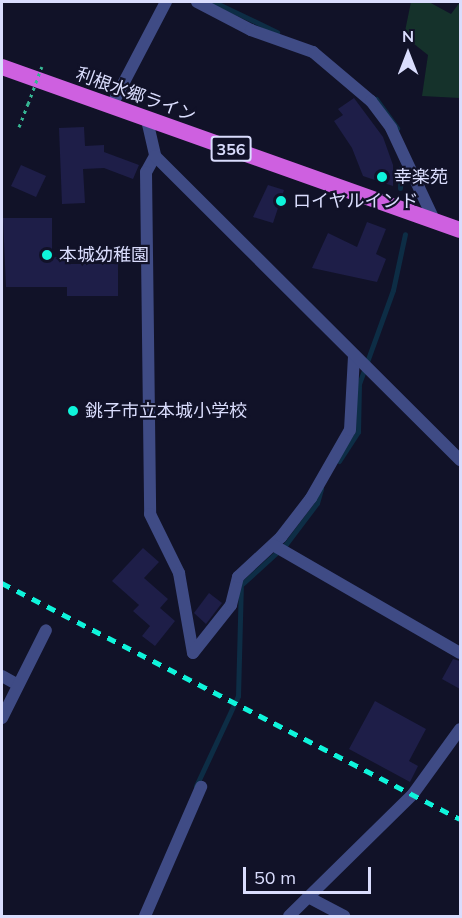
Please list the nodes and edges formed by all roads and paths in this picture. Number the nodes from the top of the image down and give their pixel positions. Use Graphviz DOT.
graph roads {
  1 [pos="166,2"];
  2 [pos="197,2"];
  3 [pos="42,66"];
  4 [pos="2,67"];
  5 [pos="111,107"];
  6 [pos="147,120"];
  7 [pos="19,127"];
  8 [pos="155,156"];
  9 [pos="434,220"];
  10 [pos="460,230"];
  11 [pos="357,359"];
  12 [pos="460,460"];
  13 [pos="273,545"];
  14 [pos="46,630"];
  15 [pos="460,653"];
  16 [pos="2,676"];
  17 [pos="18,685"];
  18 [pos="2,718"];
  19 [pos="460,729"];
  20 [pos="201,787"];
  21 [pos="308,897"];
  22 [pos="145,916"];
  23 [pos="288,916"];
  24 [pos="344,916"];
  1 -- 5 [label="street"];
  2 -- 9 [label="street"];
  3 -- 7 [label="path, bridge"];
  4 -- 5 [label="highway, 利根水郷ライン / 356"];
  5 -- 6 [label="highway, 利根水郷ライン / 356"];
  6 -- 8 [label="street"];
  6 -- 9 [label="highway, 利根水郷ライン / 356"];
  8 -- 11 [label="street"];
  8 -- 13 [label="street"];
  9 -- 10 [label="highway, 利根水郷ライン / 356"];
  11 -- 12 [label="street"];
  11 -- 13 [label="street"];
  13 -- 15 [label="street"];
  14 -- 17 [label="street"];
  16 -- 17 [label="street"];
  17 -- 18 [label="street"];
  19 -- 21 [label="street"];
  20 -- 22 [label="street"];
  21 -- 23 [label="street"];
  21 -- 24 [label="street"];
}
